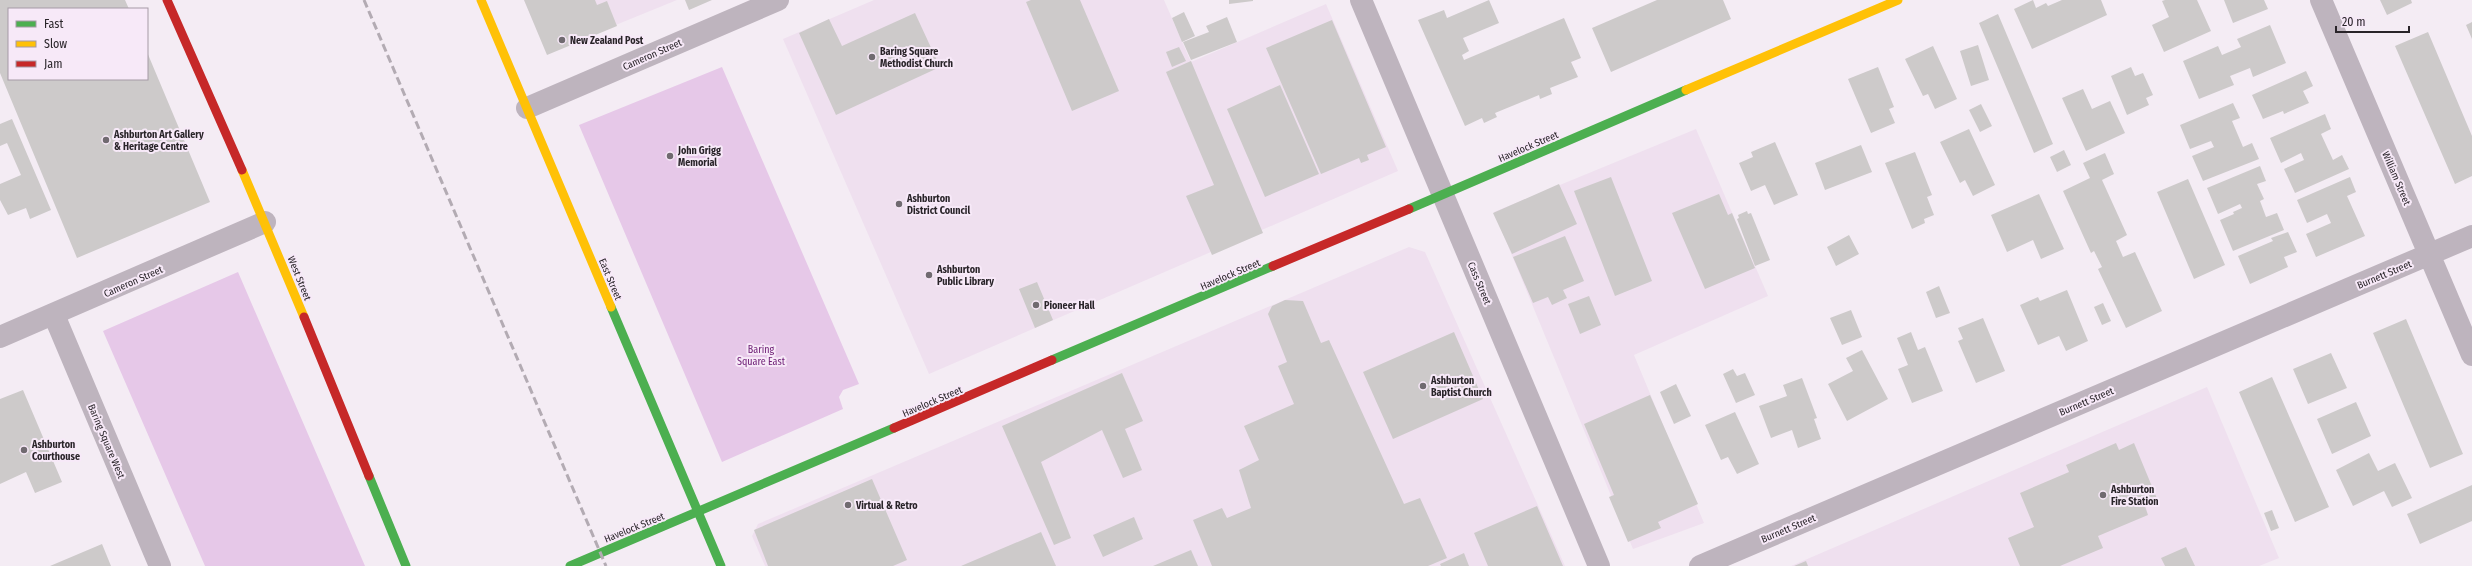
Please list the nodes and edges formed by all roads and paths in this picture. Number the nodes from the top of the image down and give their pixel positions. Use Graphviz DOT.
graph roads {
  1 [pos="167,0"];
  2 [pos="480,0"];
  3 [pos="778,0"];
  4 [pos="1361,0"];
  5 [pos="1898,0"];
  6 [pos="2321,0"];
  7 [pos="747,8"];
  8 [pos="527,108"];
  9 [pos="1442,195"];
  10 [pos="265,222"];
  11 [pos="2472,236"];
  12 [pos="2429,254"];
  13 [pos="54,315"];
  14 [pos="0,337"];
  15 [pos="2472,356"];
  16 [pos="699,513"];
  17 [pos="160,566"];
  18 [pos="406,566"];
  19 [pos="570,566"];
  20 [pos="721,566"];
  21 [pos="1599,566"];
  22 [pos="1700,566"];
  1 -- 10 [label="main road, West Street"];
  2 -- 8 [label="main road, East Street"];
  3 -- 7 [label="street, Cameron Street"];
  4 -- 9 [label="street, Cass Street"];
  5 -- 9 [label="main road, Havelock Street"];
  6 -- 12 [label="street, William Street"];
  7 -- 8 [label="street, Cameron Street"];
  8 -- 16 [label="main road, East Street"];
  9 -- 16 [label="main road, Havelock Street"];
  9 -- 21 [label="street, Cass Street"];
  10 -- 13 [label="street, Cameron Street"];
  10 -- 18 [label="main road, West Street"];
  11 -- 12 [label="street, Burnett Street"];
  12 -- 15 [label="street, William Street"];
  12 -- 22 [label="street, Burnett Street"];
  13 -- 14 [label="street, Cameron Street"];
  13 -- 17 [label="street, Baring Square West"];
  16 -- 19 [label="main road, Havelock Street"];
  16 -- 20 [label="main road, East Street"];
}
